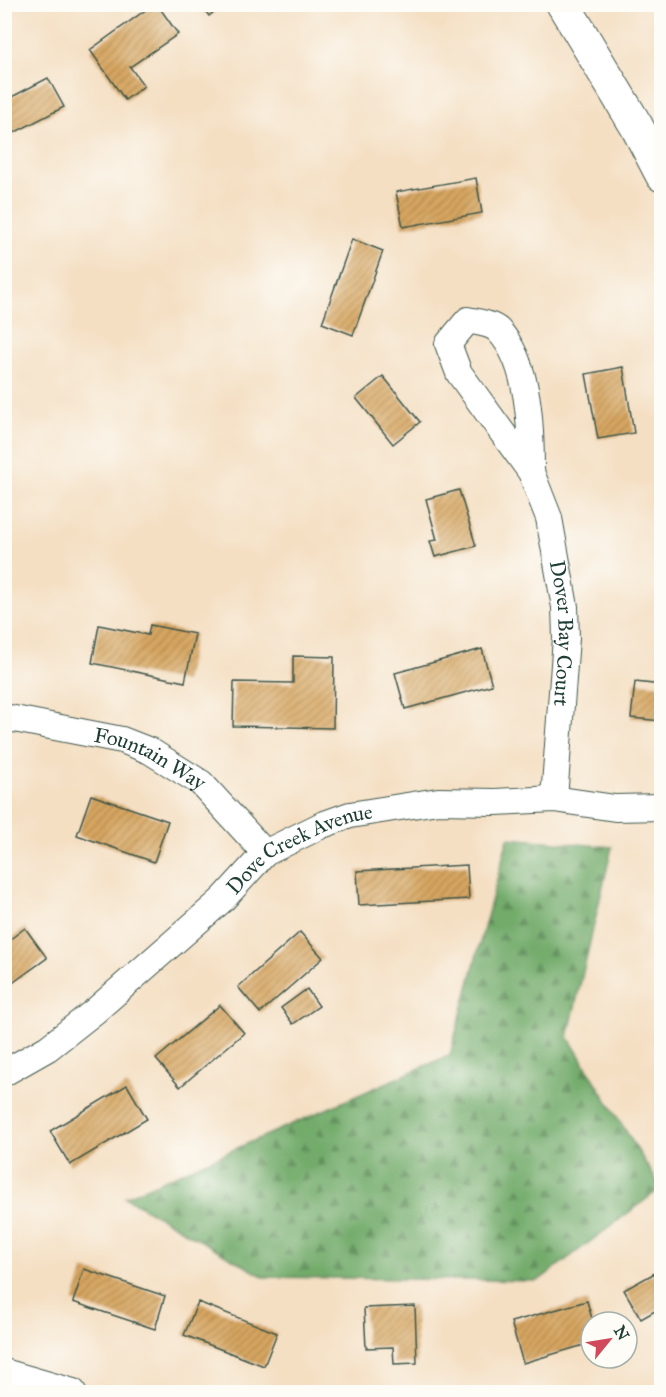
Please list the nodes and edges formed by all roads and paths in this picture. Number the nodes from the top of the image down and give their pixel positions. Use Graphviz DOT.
graph roads {
  1 [pos="563,4"];
  2 [pos="662,175"];
  3 [pos="531,472"];
  4 [pos="4,717"];
  5 [pos="554,799"];
  6 [pos="662,807"];
  7 [pos="265,853"];
  8 [pos="4,1073"];
  9 [pos="4,1372"];
  10 [pos="73,1392"];
  1 -- 2 [label="street"];
  3 -- 3 [label="street, Dover Bay Court"];
  3 -- 5 [label="street, Dover Bay Court"];
  4 -- 7 [label="street, Fountain Way"];
  5 -- 6 [label="street, Dove Creek Avenue"];
  5 -- 7 [label="street, Dove Creek Avenue"];
  7 -- 8 [label="street, Dove Creek Avenue"];
  9 -- 10 [label="street"];
}
